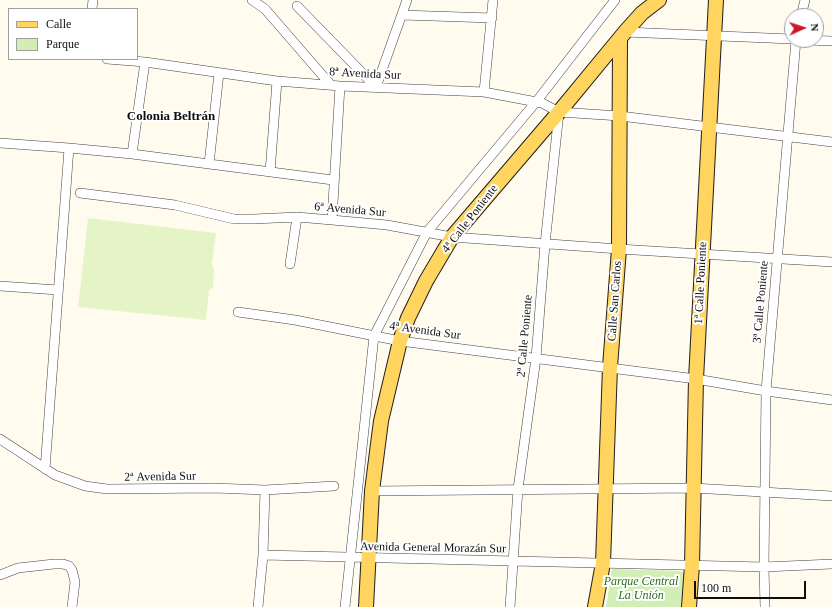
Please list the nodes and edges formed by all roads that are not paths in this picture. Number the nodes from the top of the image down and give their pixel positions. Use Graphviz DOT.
graph roads {
  1 [pos="252,0"];
  2 [pos="407,0"];
  3 [pos="494,0"];
  4 [pos="615,0"];
  5 [pos="659,0"];
  6 [pos="716,0"];
  7 [pos="297,6"];
  8 [pos="402,15"];
  9 [pos="492,18"];
  10 [pos="623,35"];
  11 [pos="715,36"];
  12 [pos="784,39"];
  13 [pos="795,48"];
  14 [pos="120,60"];
  15 [pos="145,62"];
  16 [pos="219,73"];
  17 [pos="277,81"];
  18 [pos="330,84"];
  19 [pos="340,86"];
  20 [pos="376,87"];
  21 [pos="484,92"];
  22 [pos="536,102"];
  23 [pos="559,112"];
  24 [pos="620,116"];
  25 [pos="710,127"];
  26 [pos="787,136"];
  27 [pos="832,142"];
  28 [pos="0,143"];
  29 [pos="69,148"];
  30 [pos="132,154"];
  31 [pos="209,164"];
  32 [pos="270,172"];
  33 [pos="333,180"];
  34 [pos="80,193"];
  35 [pos="297,217"];
  36 [pos="332,220"];
  37 [pos="427,232"];
  38 [pos="452,237"];
  39 [pos="545,244"];
  40 [pos="619,249"];
  41 [pos="703,254"];
  42 [pos="777,259"];
  43 [pos="832,262"];
  44 [pos="290,264"];
  45 [pos="0,286"];
  46 [pos="58,290"];
  47 [pos="238,312"];
  48 [pos="374,336"];
  49 [pos="400,341"];
  50 [pos="536,358"];
  51 [pos="610,367"];
  52 [pos="696,379"];
  53 [pos="766,391"];
  54 [pos="832,400"];
  55 [pos="0,439"];
  56 [pos="45,469"];
  57 [pos="334,486"];
  58 [pos="694,488"];
  59 [pos="518,489"];
  60 [pos="605,489"];
  61 [pos="265,490"];
  62 [pos="372,491"];
  63 [pos="765,493"];
  64 [pos="832,496"];
  65 [pos="263,555"];
  66 [pos="350,558"];
  67 [pos="369,559"];
  68 [pos="514,562"];
  69 [pos="603,563"];
  70 [pos="832,564"];
  71 [pos="692,565"];
  72 [pos="764,567"];
  73 [pos="0,575"];
  74 [pos="72,607"];
  75 [pos="258,607"];
  76 [pos="345,607"];
  77 [pos="366,607"];
  78 [pos="510,607"];
  79 [pos="595,607"];
  80 [pos="689,607"];
  81 [pos="765,607"];
  1 -- 18 [label="street"];
  2 -- 8 [label="street"];
  3 -- 9 [label="street"];
  4 -- 22 [label="street"];
  5 -- 10 [label="main road, 4ª Calle Poniente"];
  6 -- 11 [label="main road, 1ª Calle Poniente"];
  7 -- 20 [label="street"];
  8 -- 9 [label="street"];
  8 -- 20 [label="street"];
  9 -- 21 [label="street"];
  10 -- 11 [label="street"];
  10 -- 23 [label="main road, 4ª Calle Poniente"];
  10 -- 24 [label="main road, Calle San Carlos"];
  11 -- 12 [label="street"];
  11 -- 25 [label="main road, 1ª Calle Poniente"];
  13 -- 26 [label="street, 3ª Calle Poniente"];
  14 -- 15 [label="street, 8ª Avenida Sur"];
  15 -- 16 [label="street, 8ª Avenida Sur"];
  15 -- 30 [label="street"];
  16 -- 17 [label="street, 8ª Avenida Sur"];
  16 -- 31 [label="street"];
  17 -- 18 [label="street, 8ª Avenida Sur"];
  17 -- 32 [label="street"];
  18 -- 19 [label="street, 8ª Avenida Sur"];
  19 -- 20 [label="street, 8ª Avenida Sur"];
  19 -- 33 [label="street"];
  20 -- 21 [label="street, 8ª Avenida Sur"];
  21 -- 22 [label="street, 8ª Avenida Sur"];
  22 -- 23 [label="street, 8ª Avenida Sur"];
  22 -- 37 [label="street"];
  23 -- 24 [label="street, 8ª Avenida Sur"];
  23 -- 38 [label="main road, 4ª Calle Poniente"];
  23 -- 39 [label="street, 2ª Calle Poniente"];
  24 -- 25 [label="street, 8ª Avenida Sur"];
  24 -- 40 [label="main road, Calle San Carlos"];
  25 -- 26 [label="street, 8ª Avenida Sur"];
  25 -- 41 [label="main road, 1ª Calle Poniente"];
  26 -- 27 [label="street, 8ª Avenida Sur"];
  26 -- 42 [label="street, 3ª Calle Poniente"];
  28 -- 29 [label="street"];
  29 -- 30 [label="street"];
  29 -- 46 [label="street"];
  30 -- 31 [label="street"];
  31 -- 32 [label="street"];
  32 -- 33 [label="street"];
  33 -- 36 [label="street"];
  34 -- 35 [label="street, 6ª Avenida Sur"];
  35 -- 36 [label="street, 6ª Avenida Sur"];
  35 -- 44 [label="street"];
  36 -- 37 [label="street, 6ª Avenida Sur"];
  37 -- 38 [label="street, 6ª Avenida Sur"];
  37 -- 48 [label="street"];
  38 -- 39 [label="street, 6ª Avenida Sur"];
  38 -- 49 [label="main road, 4ª Calle Poniente"];
  39 -- 40 [label="street, 6ª Avenida Sur"];
  39 -- 50 [label="street, 2ª Calle Poniente"];
  40 -- 41 [label="street, 6ª Avenida Sur"];
  40 -- 51 [label="main road, Calle San Carlos"];
  41 -- 42 [label="street, 6ª Avenida Sur"];
  41 -- 52 [label="main road, 1ª Calle Poniente"];
  42 -- 43 [label="street, 6ª Avenida Sur"];
  42 -- 53 [label="street, 3ª Calle Poniente"];
  45 -- 46 [label="street"];
  46 -- 56 [label="street"];
  47 -- 48 [label="street, 4ª Avenida Sur"];
  48 -- 49 [label="street, 4ª Avenida Sur"];
  48 -- 66 [label="street"];
  49 -- 50 [label="street, 4ª Avenida Sur"];
  49 -- 62 [label="main road, 4ª Calle Poniente"];
  50 -- 51 [label="street, 4ª Avenida Sur"];
  50 -- 59 [label="street, 2ª Calle Poniente"];
  51 -- 52 [label="street, 4ª Avenida Sur"];
  51 -- 60 [label="main road, Calle San Carlos"];
  52 -- 53 [label="street, 4ª Avenida Sur"];
  52 -- 58 [label="main road, 1ª Calle Poniente"];
  53 -- 54 [label="street, 4ª Avenida Sur"];
  53 -- 63 [label="street, 3ª Calle Poniente"];
  55 -- 56 [label="street, 2ª Avenida Sur"];
  56 -- 61 [label="street, 2ª Avenida Sur"];
  57 -- 61 [label="street, 2ª Avenida Sur"];
  58 -- 60 [label="street"];
  58 -- 63 [label="street"];
  58 -- 71 [label="main road, 1ª Calle Poniente"];
  59 -- 60 [label="street"];
  59 -- 62 [label="street"];
  59 -- 68 [label="street, 2ª Calle Poniente"];
  60 -- 69 [label="main road, Calle San Carlos"];
  61 -- 65 [label="street"];
  62 -- 67 [label="main road, 4ª Calle Poniente"];
  63 -- 64 [label="street"];
  63 -- 72 [label="street, 3ª Calle Poniente"];
  65 -- 66 [label="street, Avenida General Morazán Sur"];
  65 -- 75 [label="street"];
  66 -- 67 [label="street, Avenida General Morazán Sur"];
  66 -- 76 [label="street"];
  67 -- 68 [label="street, Avenida General Morazán Sur"];
  67 -- 77 [label="main road, 4ª Calle Poniente"];
  68 -- 69 [label="street, Avenida General Morazán Sur"];
  68 -- 78 [label="street, 2ª Calle Poniente"];
  69 -- 71 [label="street, Avenida General Morazán Sur"];
  69 -- 79 [label="main road, Calle San Carlos"];
  70 -- 72 [label="street, Avenida General Morazán Sur"];
  71 -- 72 [label="street, Avenida General Morazán Sur"];
  71 -- 80 [label="main road, 1ª Calle Poniente"];
  72 -- 81 [label="street, 3ª Calle Poniente"];
  73 -- 74 [label="street"];
}
